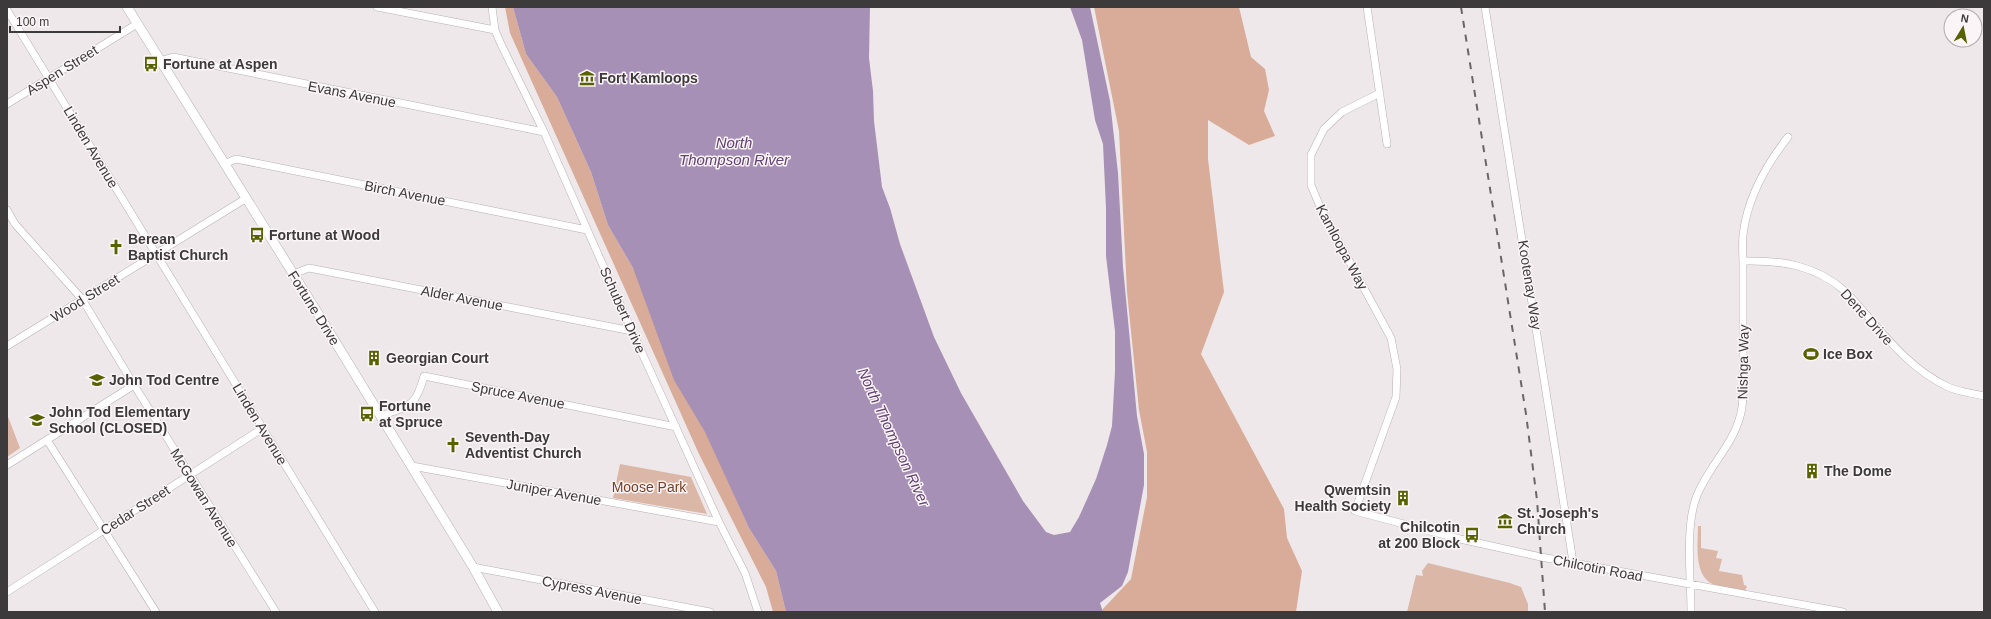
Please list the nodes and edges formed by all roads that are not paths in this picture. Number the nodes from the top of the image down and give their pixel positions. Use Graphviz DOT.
graph roads {
  1 [pos="127,7"];
  2 [pos="377,7"];
  3 [pos="492,7"];
  4 [pos="1367,7"];
  5 [pos="1486,7"];
  6 [pos="7,10"];
  7 [pos="137,24"];
  8 [pos="495,30"];
  9 [pos="160,61"];
  10 [pos="48,78"];
  11 [pos="1380,93"];
  12 [pos="7,104"];
  13 [pos="544,132"];
  14 [pos="1788,137"];
  15 [pos="1387,144"];
  16 [pos="224,164"];
  17 [pos="245,199"];
  18 [pos="7,210"];
  19 [pos="587,230"];
  20 [pos="156,254"];
  21 [pos="1743,262"];
  22 [pos="293,274"];
  23 [pos="82,299"];
  24 [pos="632,331"];
  25 [pos="7,346"];
  26 [pos="134,385"];
  27 [pos="1984,396"];
  28 [pos="380,414"];
  29 [pos="676,427"];
  30 [pos="263,428"];
  31 [pos="47,440"];
  32 [pos="7,465"];
  33 [pos="412,466"];
  34 [pos="190,475"];
  35 [pos="1355,511"];
  36 [pos="719,522"];
  37 [pos="104,530"];
  38 [pos="1573,562"];
  39 [pos="473,567"];
  40 [pos="1691,584"];
  41 [pos="7,592"];
  42 [pos="156,612"];
  43 [pos="276,612"];
  44 [pos="375,612"];
  45 [pos="498,612"];
  46 [pos="710,612"];
  47 [pos="758,612"];
  48 [pos="1692,612"];
  49 [pos="1843,612"];
  1 -- 7 [label="main road, Fortune Drive"];
  2 -- 8 [label="street"];
  3 -- 8 [label="street, Schubert Drive"];
  4 -- 11 [label="street"];
  5 -- 38 [label="street, Kootenay Way"];
  6 -- 10 [label="street, Linden Avenue"];
  7 -- 9 [label="main road, Fortune Drive"];
  7 -- 10 [label="street, Aspen Street"];
  8 -- 13 [label="street, Schubert Drive"];
  9 -- 13 [label="street, Evans Avenue"];
  9 -- 16 [label="main road, Fortune Drive"];
  10 -- 12 [label="street, Aspen Street"];
  10 -- 20 [label="street, Linden Avenue"];
  11 -- 15 [label="street"];
  11 -- 35 [label="street, Kamloopa Way"];
  13 -- 19 [label="street, Schubert Drive"];
  14 -- 21 [label="street, Nishga Way"];
  16 -- 17 [label="main road, Fortune Drive"];
  16 -- 19 [label="street, Birch Avenue"];
  17 -- 20 [label="street, Wood Street"];
  17 -- 22 [label="main road, Fortune Drive"];
  18 -- 23 [label="street, McGowan Avenue"];
  19 -- 24 [label="street, Schubert Drive"];
  20 -- 23 [label="street, Wood Street"];
  20 -- 30 [label="street, Linden Avenue"];
  21 -- 27 [label="street, Dene Drive"];
  21 -- 40 [label="street, Nishga Way"];
  22 -- 24 [label="street, Alder Avenue"];
  22 -- 28 [label="main road, Fortune Drive"];
  23 -- 25 [label="street, Wood Street"];
  23 -- 26 [label="street, McGowan Avenue"];
  24 -- 29 [label="street, Schubert Drive"];
  26 -- 31 [label="street"];
  26 -- 34 [label="street, McGowan Avenue"];
  28 -- 29 [label="street, Spruce Avenue"];
  28 -- 33 [label="main road, Fortune Drive"];
  29 -- 36 [label="street, Schubert Drive"];
  30 -- 34 [label="street, Cedar Street"];
  30 -- 44 [label="street, Linden Avenue"];
  31 -- 32 [label="street"];
  31 -- 37 [label="street"];
  33 -- 36 [label="street, Juniper Avenue"];
  33 -- 39 [label="main road, Fortune Drive"];
  34 -- 37 [label="street, Cedar Street"];
  34 -- 43 [label="street, McGowan Avenue"];
  35 -- 38 [label="street, Chilcotin Road"];
  36 -- 47 [label="street, Schubert Drive"];
  37 -- 41 [label="street, Cedar Street"];
  37 -- 42 [label="street"];
  38 -- 40 [label="street, Chilcotin Road"];
  39 -- 45 [label="main road, Fortune Drive"];
  39 -- 46 [label="street, Cypress Avenue"];
  40 -- 48 [label="street, Nishga Way"];
  40 -- 49 [label="street, Chilcotin Road"];
}
